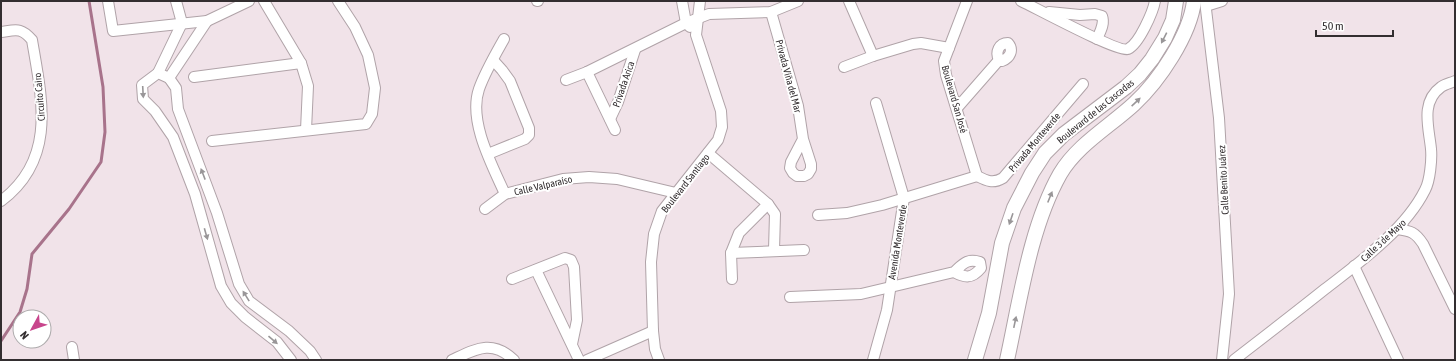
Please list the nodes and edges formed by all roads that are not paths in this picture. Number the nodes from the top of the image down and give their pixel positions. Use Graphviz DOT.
graph roads {
  1 [pos="108,1"];
  2 [pos="176,1"];
  3 [pos="249,1"];
  4 [pos="264,1"];
  5 [pos="338,1"];
  6 [pos="682,1"];
  7 [pos="700,1"];
  8 [pos="798,1"];
  9 [pos="849,1"];
  10 [pos="967,1"];
  11 [pos="1021,1"];
  12 [pos="1155,1"];
  13 [pos="1176,1"];
  14 [pos="1222,1"];
  15 [pos="1202,3"];
  16 [pos="771,12"];
  17 [pos="1045,12"];
  18 [pos="697,19"];
  19 [pos="207,21"];
  20 [pos="182,23"];
  21 [pos="686,23"];
  22 [pos="1,32"];
  23 [pos="696,35"];
  24 [pos="504,39"];
  25 [pos="1097,39"];
  26 [pos="949,48"];
  27 [pos="635,50"];
  28 [pos="873,56"];
  29 [pos="493,60"];
  30 [pos="999,60"];
  31 [pos="301,63"];
  32 [pos="844,67"];
  33 [pos="588,72"];
  34 [pos="158,73"];
  35 [pos="194,77"];
  36 [pos="169,78"];
  37 [pos="566,80"];
  38 [pos="1455,81"];
  39 [pos="1083,84"];
  40 [pos="876,103"];
  41 [pos="957,108"];
  42 [pos="610,119"];
  43 [pos="306,130"];
  44 [pos="615,130"];
  45 [pos="803,140"];
  46 [pos="212,141"];
  47 [pos="708,153"];
  48 [pos="488,154"];
  49 [pos="977,176"];
  50 [pos="676,193"];
  51 [pos="505,194"];
  52 [pos="904,198"];
  53 [pos="1,202"];
  54 [pos="768,204"];
  55 [pos="484,209"];
  56 [pos="217,212"];
  57 [pos="818,215"];
  58 [pos="201,216"];
  59 [pos="1397,229"];
  60 [pos="774,250"];
  61 [pos="804,250"];
  62 [pos="731,253"];
  63 [pos="1354,266"];
  64 [pos="536,270"];
  65 [pos="954,272"];
  66 [pos="512,279"];
  67 [pos="732,279"];
  68 [pos="890,286"];
  69 [pos="790,297"];
  70 [pos="1455,309"];
  71 [pos="653,331"];
  72 [pos="572,344"];
  73 [pos="72,347"];
  74 [pos="74,360"];
  75 [pos="291,360"];
  76 [pos="316,360"];
  77 [pos="452,360"];
  78 [pos="514,360"];
  79 [pos="579,360"];
  80 [pos="587,360"];
  81 [pos="658,360"];
  82 [pos="873,360"];
  83 [pos="975,360"];
  84 [pos="1007,360"];
  85 [pos="1222,360"];
  86 [pos="1234,360"];
  87 [pos="1398,360"];
  1 -- 20 [label="street"];
  2 -- 20 [label="street"];
  3 -- 19 [label="street"];
  4 -- 31 [label="street"];
  5 -- 43 [label="street"];
  6 -- 21 [label="street, Boulevard Santiago"];
  7 -- 18 [label="street, Boulevard Santiago"];
  8 -- 16 [label="street"];
  9 -- 28 [label="street"];
  10 -- 26 [label="street, Boulevard San José"];
  11 -- 17 [label="street"];
  12 -- 25 [label="street"];
  13 -- 83 [label="main road, Boulevard de las Cascadas, one-way"];
  14 -- 15 [label="street"];
  84 -- 15 [label="main road, Boulevard de las Cascadas, one-way"];
  15 -- 85 [label="street, Calle Benito Juárez"];
  16 -- 18 [label="street, Privada Arica"];
  16 -- 45 [label="street, Privada Viña del Mar"];
  17 -- 25 [label="street"];
  17 -- 25 [label="street"];
  18 -- 21 [label="street, Privada Arica"];
  18 -- 23 [label="street, Boulevard Santiago"];
  19 -- 20 [label="street"];
  19 -- 36 [label="street"];
  20 -- 34 [label="street"];
  21 -- 23 [label="street, Boulevard Santiago"];
  21 -- 27 [label="street, Privada Arica"];
  22 -- 53 [label="street, Circuito Cairo"];
  23 -- 47 [label="street, Boulevard Santiago"];
  24 -- 29 [label="street"];
  26 -- 28 [label="street"];
  26 -- 41 [label="street, Boulevard San José"];
  27 -- 33 [label="street, Privada Arica"];
  27 -- 42 [label="street, Privada Arica"];
  28 -- 32 [label="street"];
  29 -- 48 [label="street"];
  29 -- 48 [label="street"];
  30 -- 41 [label="street"];
  31 -- 35 [label="street"];
  31 -- 43 [label="street"];
  33 -- 37 [label="street, Privada Arica"];
  33 -- 42 [label="street, Privada Arica"];
  34 -- 36 [label="street"];
  34 -- 58 [label="street, one-way"];
  56 -- 36 [label="street, one-way"];
  38 -- 59 [label="street, Calle 3 de Mayo"];
  39 -- 49 [label="street, Privada Monteverde"];
  40 -- 52 [label="street"];
  41 -- 49 [label="street, Boulevard San José"];
  42 -- 44 [label="street, Privada Arica"];
  43 -- 46 [label="street"];
  47 -- 50 [label="street, Boulevard Santiago"];
  47 -- 54 [label="street"];
  48 -- 51 [label="street"];
  49 -- 52 [label="street, Avenida Monteverde"];
  50 -- 51 [label="street, Calle Valparaíso"];
  50 -- 71 [label="street, Boulevard Santiago"];
  51 -- 55 [label="street"];
  52 -- 57 [label="street"];
  52 -- 68 [label="street, Avenida Monteverde"];
  54 -- 60 [label="street"];
  54 -- 62 [label="street"];
  56 -- 58 [label="street"];
  76 -- 56 [label="street, one-way"];
  58 -- 75 [label="street, one-way"];
  59 -- 63 [label="street, Calle 3 de Mayo"];
  59 -- 70 [label="street"];
  60 -- 61 [label="street"];
  60 -- 62 [label="street"];
  62 -- 67 [label="street"];
  63 -- 86 [label="street, Calle 3 de Mayo"];
  63 -- 87 [label="street"];
  64 -- 66 [label="street"];
  64 -- 72 [label="street"];
  64 -- 72 [label="street"];
  65 -- 68 [label="street"];
  68 -- 69 [label="street"];
  68 -- 82 [label="street, Avenida Monteverde"];
  71 -- 80 [label="street"];
  71 -- 81 [label="street, Boulevard Santiago"];
  72 -- 79 [label="street"];
  73 -- 74 [label="street"];
  77 -- 78 [label="street"];
}
